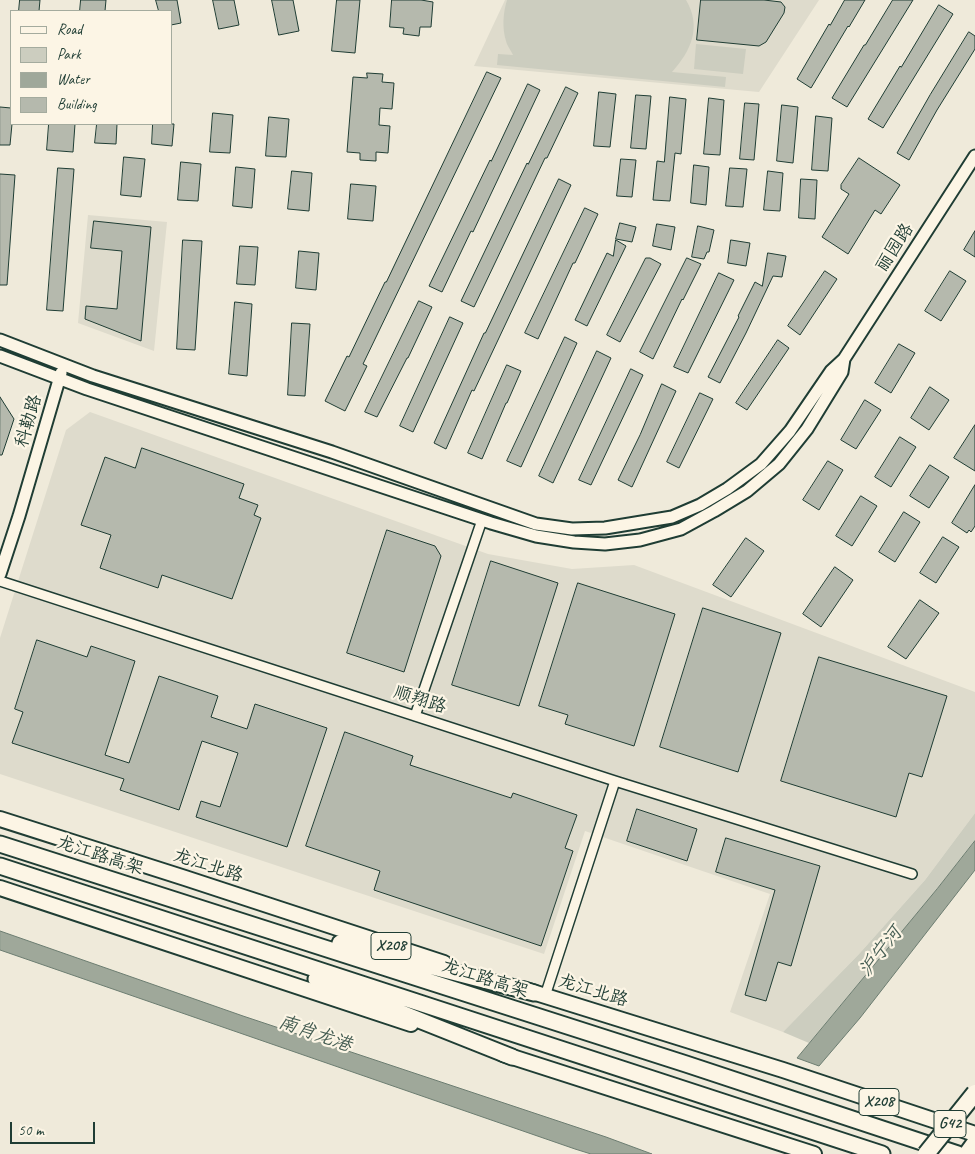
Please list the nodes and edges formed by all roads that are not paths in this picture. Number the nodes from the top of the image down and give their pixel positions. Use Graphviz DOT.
graph roads {
  1 [pos="975,156"];
  2 [pos="0,340"];
  3 [pos="0,356"];
  4 [pos="844,359"];
  5 [pos="63,364"];
  6 [pos="60,378"];
  7 [pos="482,520"];
  8 [pos="0,574"];
  9 [pos="0,581"];
  10 [pos="415,716"];
  11 [pos="615,782"];
  12 [pos="0,819"];
  13 [pos="0,844"];
  14 [pos="0,866"];
  15 [pos="912,874"];
  16 [pos="0,888"];
  17 [pos="178,901"];
  18 [pos="171,921"];
  19 [pos="539,994"];
  20 [pos="512,1057"];
  21 [pos="975,1093"];
  22 [pos="975,1134"];
  23 [pos="975,1143"];
  24 [pos="814,1154"];
  25 [pos="882,1154"];
  26 [pos="926,1154"];
  27 [pos="958,1154"];
  28 [pos="967,1154"];
  1 -- 4 [label="street, 丽园路"];
  2 -- 5 [label="street"];
  3 -- 6 [label="street"];
  4 -- 5 [label="street"];
  4 -- 7 [label="street"];
  5 -- 6 [label="street, 科勒路"];
  6 -- 7 [label="street"];
  6 -- 8 [label="street, 科勒路"];
  7 -- 10 [label="street"];
  9 -- 10 [label="street, 顺翔路"];
  10 -- 11 [label="street, 顺翔路"];
  11 -- 15 [label="street, 顺翔路"];
  11 -- 19 [label="street"];
  12 -- 19 [label="main road, 龙江北路 / X208"];
  13 -- 17 [label="highway, 龙江路高架"];
  14 -- 18 [label="highway"];
  16 -- 20 [label="main road"];
  17 -- 19 [label="highway"];
  17 -- 27 [label="highway, 龙江路高架"];
  18 -- 20 [label="highway"];
  18 -- 25 [label="highway"];
  19 -- 22 [label="main road, 龙江北路 / X208"];
  20 -- 24 [label="main road"];
  21 -- 26 [label="highway, G42, bridge"];
  23 -- 28 [label="highway, G42"];
}
